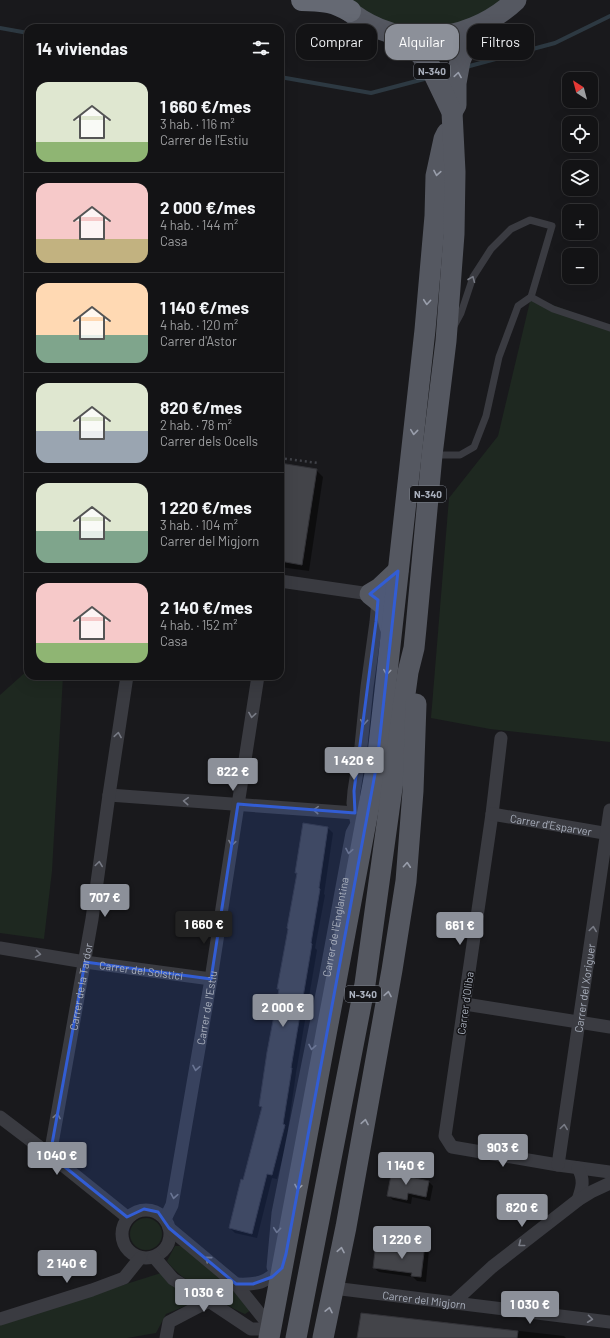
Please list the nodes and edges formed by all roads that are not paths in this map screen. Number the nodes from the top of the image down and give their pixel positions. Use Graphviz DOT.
graph roads {
  1 [pos="302,0"];
  2 [pos="516,0"];
  3 [pos="344,6"];
  4 [pos="484,24"];
  5 [pos="385,30"];
  6 [pos="467,44"];
  7 [pos="425,60"];
  8 [pos="452,117"];
  9 [pos="530,297"];
  10 [pos="610,328"];
  11 [pos="446,341"];
  12 [pos="432,455"];
  13 [pos="398,571"];
  14 [pos="284,581"];
  15 [pos="374,597"];
  16 [pos="391,642"];
  17 [pos="414,648"];
  18 [pos="126,680"];
  19 [pos="257,680"];
  20 [pos="501,738"];
  21 [pos="377,763"];
  22 [pos="109,795"];
  23 [pos="238,804"];
  24 [pos="610,810"];
  25 [pos="355,814"];
  26 [pos="492,814"];
  27 [pos="608,833"];
  28 [pos="0,948"];
  29 [pos="85,962"];
  30 [pos="211,979"];
  31 [pos="465,1004"];
  32 [pos="579,1023"];
  33 [pos="610,1027"];
  34 [pos="0,1116"];
  35 [pos="50,1154"];
  36 [pos="558,1166"];
  37 [pos="578,1168"];
  38 [pos="610,1172"];
  39 [pos="610,1183"];
  40 [pos="578,1200"];
  41 [pos="127,1217"];
  42 [pos="167,1223"];
  43 [pos="154,1257"];
  44 [pos="140,1258"];
  45 [pos="273,1278"];
  46 [pos="236,1284"];
  47 [pos="334,1288"];
  48 [pos="209,1301"];
  49 [pos="454,1302"];
  50 [pos="0,1319"];
  51 [pos="610,1322"];
  52 [pos="276,1330"];
  53 [pos="324,1336"];
  54 [pos="166,1338"];
  1 -- 3 [label="highway"];
  2 -- 4 [label="main road, N-340"];
  3 -- 5 [label="main road, N-340"];
  8 -- 6 [label="main road, N-340, one-way"];
  7 -- 8 [label="main road, N-340"];
  8 -- 11 [label="main road, N-340"];
  8 -- 13 [label="main road, one-way"];
  9 -- 10 [label="lane"];
  11 -- 9 [label="lane, one-way"];
  9 -- 12 [label="lane"];
  11 -- 12 [label="main road, N-340"];
  12 -- 17 [label="main road, N-340"];
  13 -- 15 [label="main road"];
  13 -- 16 [label="main road"];
  14 -- 15 [label="street"];
  15 -- 16 [label="main road"];
  15 -- 25 [label="street, Carrer de l'Englantina, one-way"];
  16 -- 21 [label="main road, one-way"];
  47 -- 17 [label="main road, one-way"];
  17 -- 52 [label="main road, N-340"];
  22 -- 18 [label="street, Carrer de la Tardor, one-way"];
  19 -- 23 [label="street, Carrer de l'Estiu, one-way"];
  20 -- 26 [label="street, Carrer d'Oliba"];
  21 -- 25 [label="street"];
  21 -- 45 [label="main road, one-way"];
  23 -- 22 [label="street, one-way"];
  29 -- 22 [label="street, Carrer de la Tardor, one-way"];
  25 -- 23 [label="street, one-way"];
  23 -- 30 [label="street, Carrer de l'Estiu, one-way"];
  24 -- 27 [label="street, Carrer del Xoriguer"];
  25 -- 45 [label="street, Carrer de l'Englantina, one-way"];
  26 -- 27 [label="street, Carrer d'Esparver"];
  26 -- 31 [label="street, Carrer d'Oliba"];
  32 -- 27 [label="street, Carrer del Xoriguer, one-way"];
  28 -- 29 [label="street, Carrer del Solstici, one-way"];
  29 -- 30 [label="street, Carrer del Solstici"];
  35 -- 29 [label="street, Carrer de la Tardor, one-way"];
  30 -- 42 [label="street, Carrer de l'Estiu, one-way"];
  31 -- 32 [label="street"];
  31 -- 36 [label="street, Carrer d'Oliba"];
  32 -- 33 [label="street"];
  36 -- 32 [label="street, Carrer del Xoriguer, one-way"];
  34 -- 35 [label="street"];
  35 -- 41 [label="street"];
  36 -- 37 [label="street"];
  37 -- 38 [label="street"];
  37 -- 40 [label="street"];
  39 -- 40 [label="street"];
  40 -- 49 [label="street, one-way"];
  41 -- 42 [label="street"];
  41 -- 44 [label="street"];
  42 -- 43 [label="street"];
  46 -- 42 [label="street, one-way"];
  43 -- 44 [label="street"];
  43 -- 48 [label="street"];
  44 -- 50 [label="street"];
  45 -- 46 [label="street"];
  45 -- 52 [label="main road"];
  46 -- 52 [label="street"];
  47 -- 49 [label="street, Carrer del Migjorn"];
  53 -- 47 [label="main road, one-way"];
  48 -- 52 [label="street"];
  48 -- 54 [label="street"];
  49 -- 51 [label="street, Carrer del Migjorn, one-way"];
}
